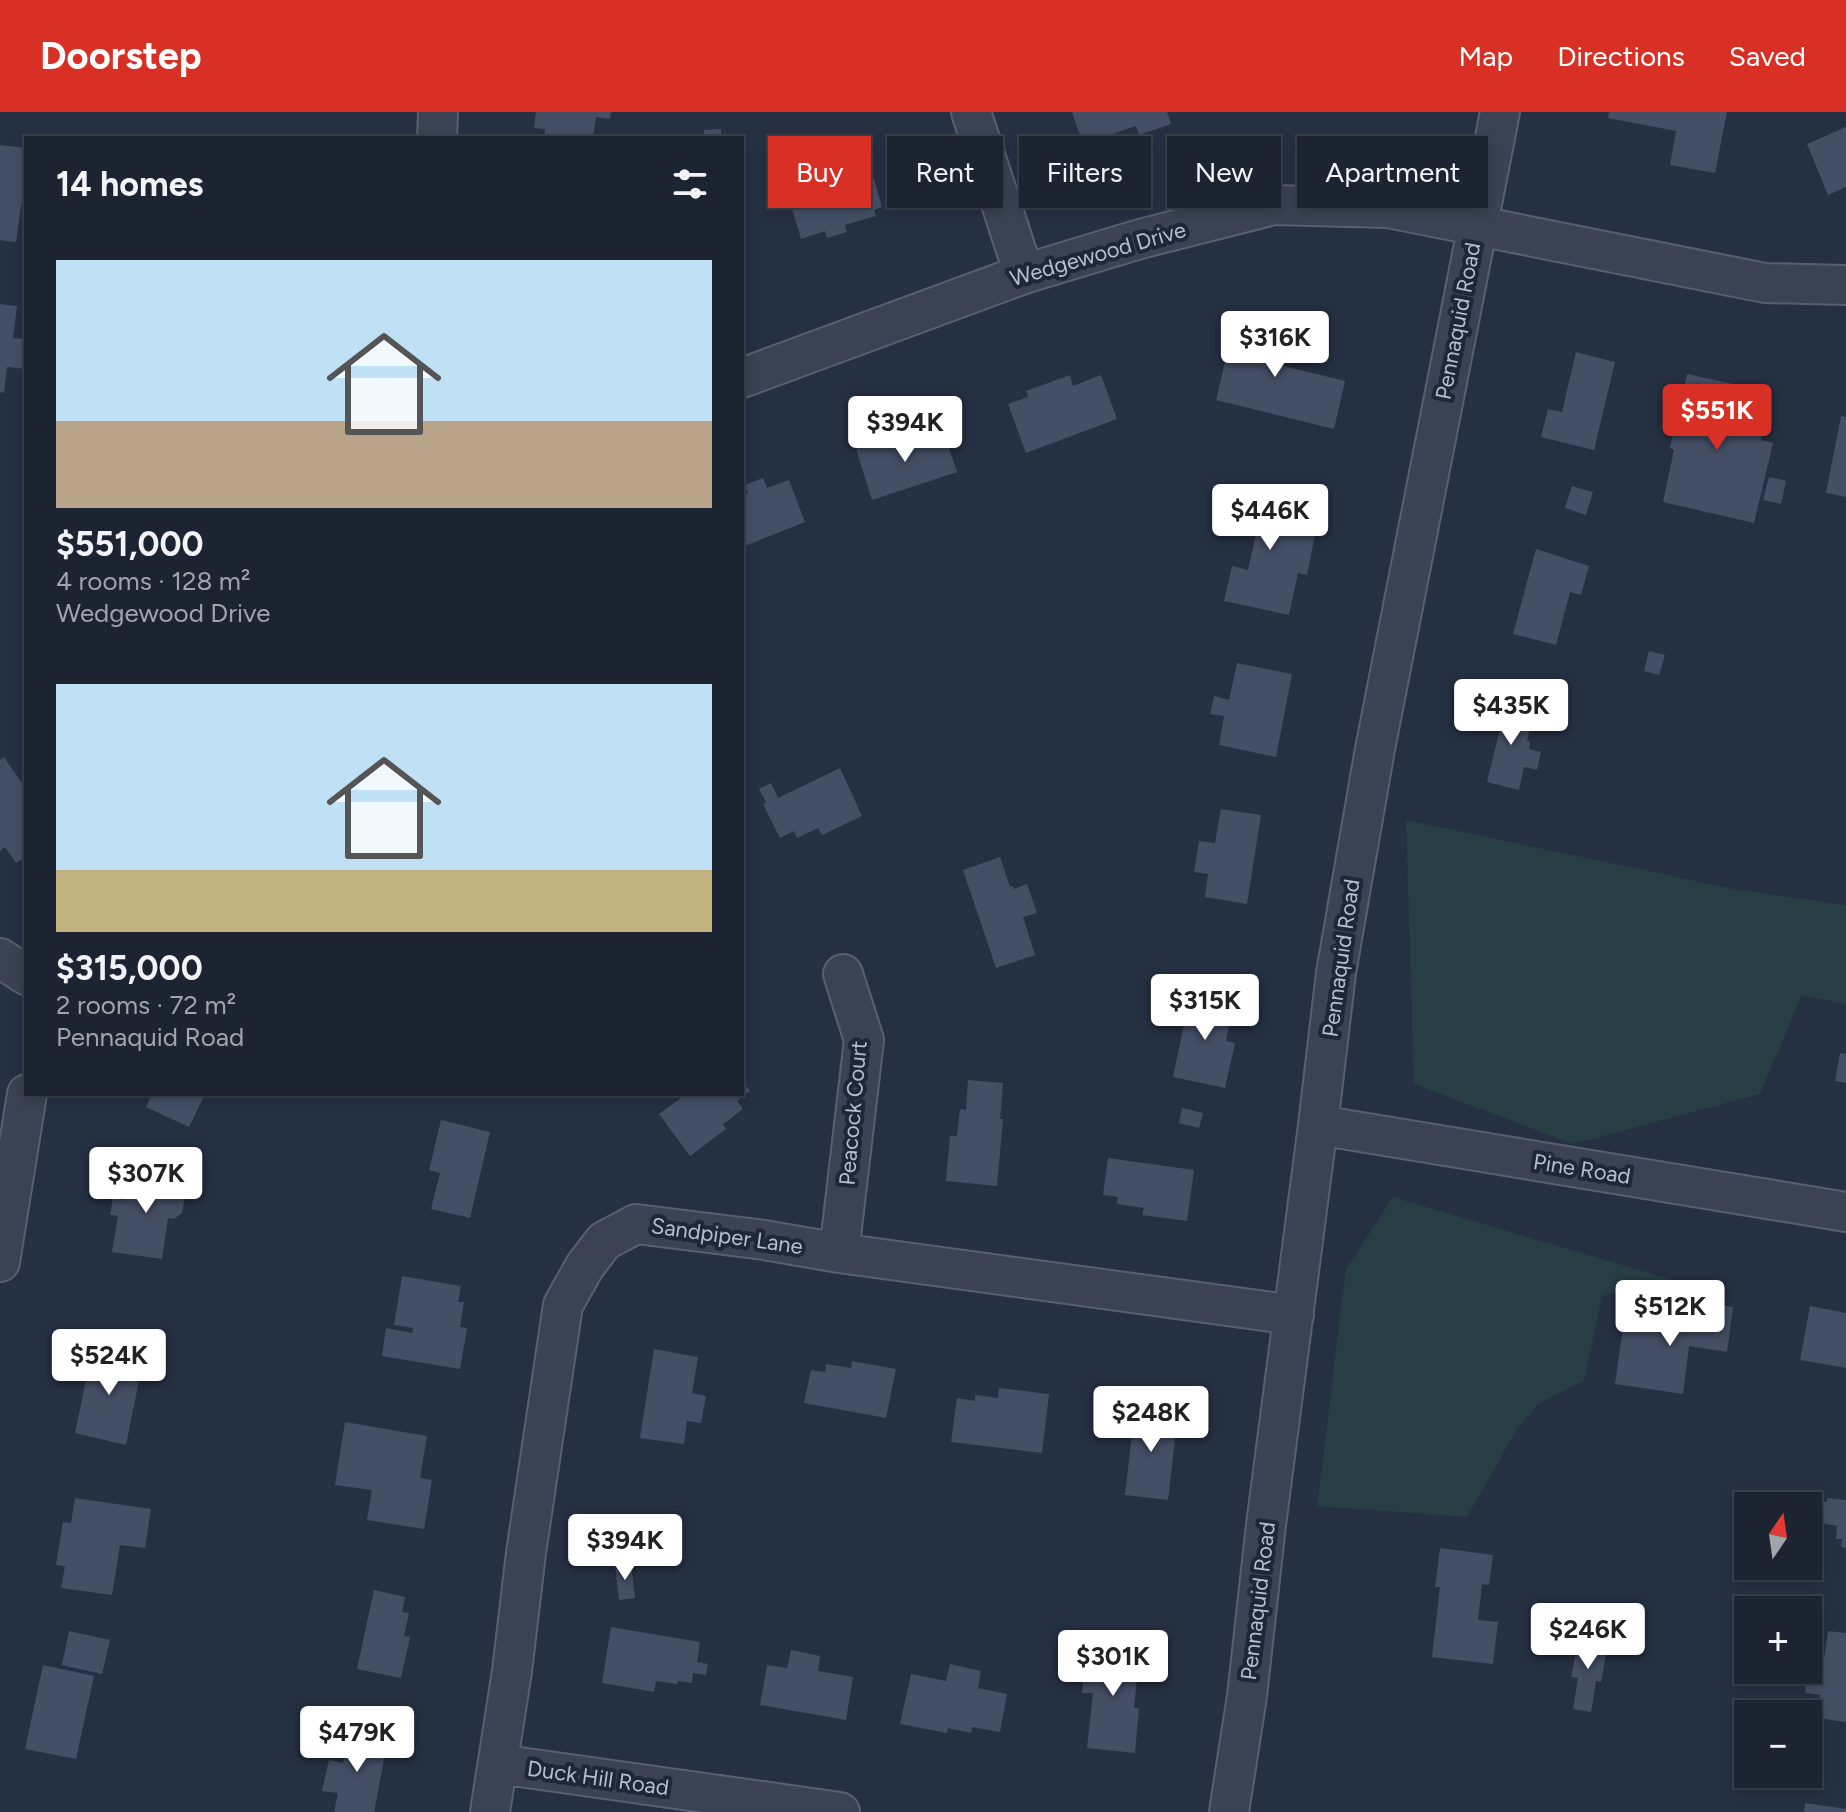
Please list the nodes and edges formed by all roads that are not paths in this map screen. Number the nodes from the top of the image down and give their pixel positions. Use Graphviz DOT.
graph roads {
  1 [pos="438,112"];
  2 [pos="971,112"];
  3 [pos="1500,112"];
  4 [pos="437,136"];
  5 [pos="1477,224"];
  6 [pos="1024,274"];
  7 [pos="1846,285"];
  8 [pos="744,377"];
  9 [pos="0,958"];
  10 [pos="24,974"];
  11 [pos="843,974"];
  12 [pos="27,1096"];
  13 [pos="1318,1125"];
  14 [pos="1846,1212"];
  15 [pos="839,1253"];
  16 [pos="0,1262"];
  17 [pos="1294,1315"];
  18 [pos="498,1764"];
  19 [pos="490,1812"];
  20 [pos="840,1812"];
  21 [pos="1229,1812"];
  1 -- 4 [label="street"];
  2 -- 6 [label="street"];
  3 -- 5 [label="street, Pennaquid Road"];
  5 -- 6 [label="street, Wedgewood Drive"];
  5 -- 7 [label="street, Wedgewood Drive"];
  5 -- 13 [label="street, Pennaquid Road"];
  6 -- 8 [label="street, Wedgewood Drive"];
  9 -- 10 [label="street"];
  11 -- 15 [label="street, Peacock Court"];
  12 -- 16 [label="street"];
  13 -- 14 [label="street, Pine Road"];
  13 -- 17 [label="street, Pennaquid Road"];
  15 -- 17 [label="street, Sandpiper Lane"];
  15 -- 18 [label="street, Sandpiper Lane"];
  17 -- 21 [label="street, Pennaquid Road"];
  18 -- 19 [label="street, Sandpiper Lane"];
  18 -- 20 [label="street, Duck Hill Road"];
}
